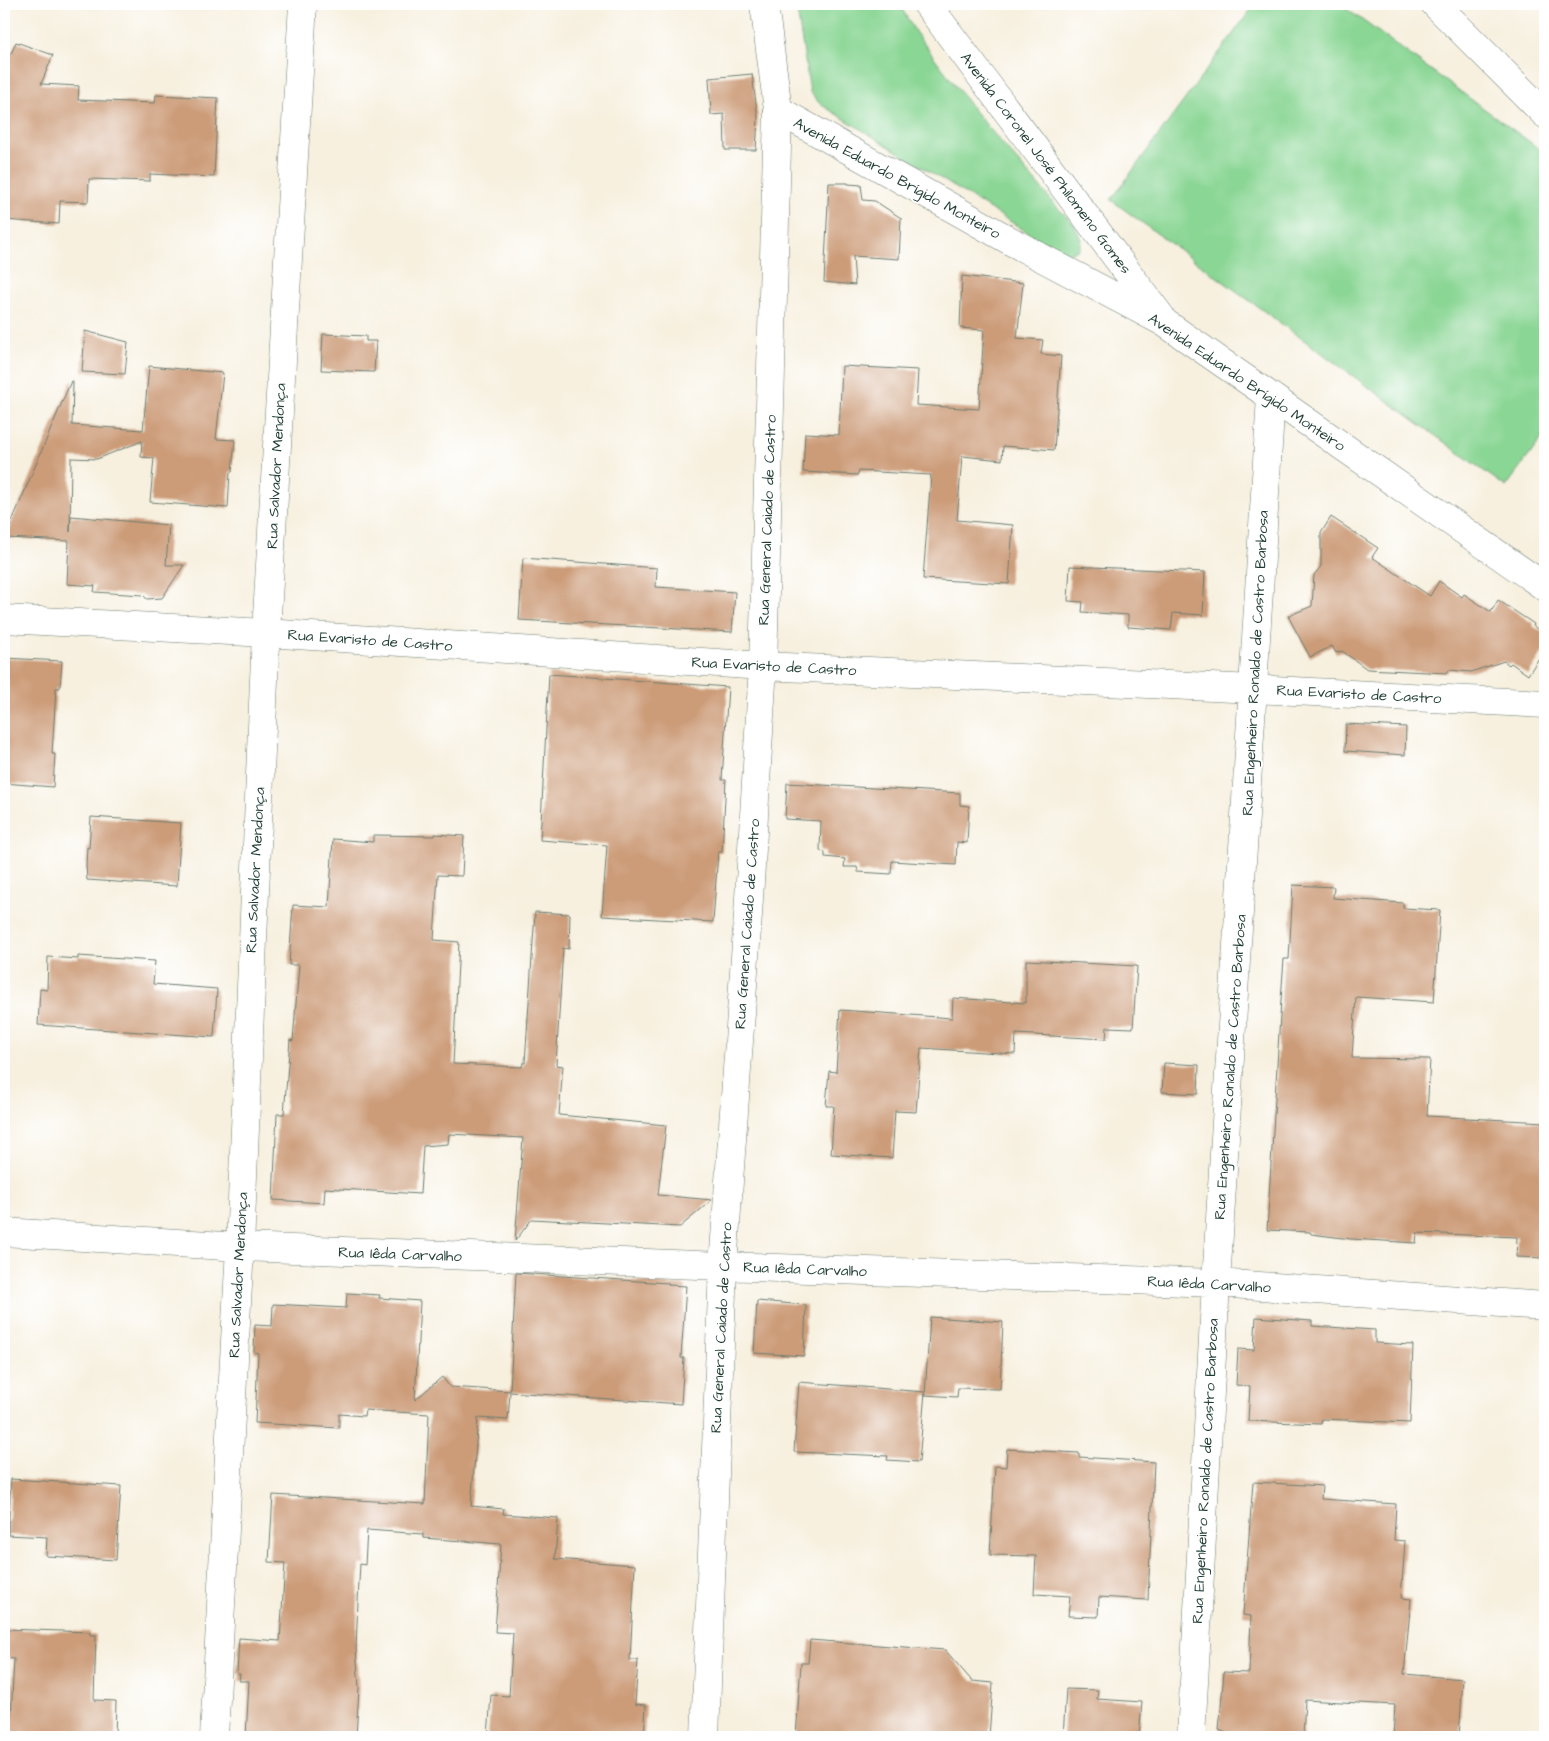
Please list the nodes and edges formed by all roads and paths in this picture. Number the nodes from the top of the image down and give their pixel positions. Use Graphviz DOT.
graph roads {
  1 [pos="304,4"];
  2 [pos="764,4"];
  3 [pos="927,4"];
  4 [pos="1435,4"];
  5 [pos="778,110"];
  6 [pos="1545,114"];
  7 [pos="1164,323"];
  8 [pos="1271,397"];
  9 [pos="1545,586"];
  10 [pos="4,619"];
  11 [pos="266,633"];
  12 [pos="763,666"];
  13 [pos="1254,688"];
  14 [pos="1545,704"];
  15 [pos="4,1232"];
  16 [pos="240,1247"];
  17 [pos="723,1266"];
  18 [pos="1216,1283"];
  19 [pos="1545,1306"];
  20 [pos="214,1737"];
  21 [pos="705,1737"];
  22 [pos="1190,1737"];
  1 -- 11 [label="street, Rua Salvador Mendonça"];
  2 -- 5 [label="street"];
  3 -- 7 [label="street, Avenida Coronel José Philomeno Gomes"];
  4 -- 6 [label="street"];
  5 -- 7 [label="street, Avenida Eduardo Brígido Monteiro"];
  5 -- 12 [label="street, Rua General Caiado de Castro"];
  7 -- 8 [label="street, Avenida Eduardo Brígido Monteiro"];
  8 -- 9 [label="street, Avenida Eduardo Brígido Monteiro"];
  8 -- 13 [label="street, Rua Engenheiro Ronaldo de Castro Barbosa"];
  10 -- 11 [label="street, Rua Evaristo de Castro"];
  11 -- 12 [label="street, Rua Evaristo de Castro"];
  11 -- 16 [label="street, Rua Salvador Mendonça"];
  12 -- 13 [label="street, Rua Evaristo de Castro"];
  12 -- 17 [label="street, Rua General Caiado de Castro"];
  13 -- 14 [label="street, Rua Evaristo de Castro"];
  13 -- 18 [label="street, Rua Engenheiro Ronaldo de Castro Barbosa"];
  15 -- 16 [label="street, Rua Iêda Carvalho"];
  16 -- 17 [label="street, Rua Iêda Carvalho"];
  16 -- 20 [label="street, Rua Salvador Mendonça"];
  17 -- 18 [label="street, Rua Iêda Carvalho"];
  17 -- 21 [label="street, Rua General Caiado de Castro"];
  18 -- 19 [label="street, Rua Iêda Carvalho"];
  18 -- 22 [label="street, Rua Engenheiro Ronaldo de Castro Barbosa"];
}
